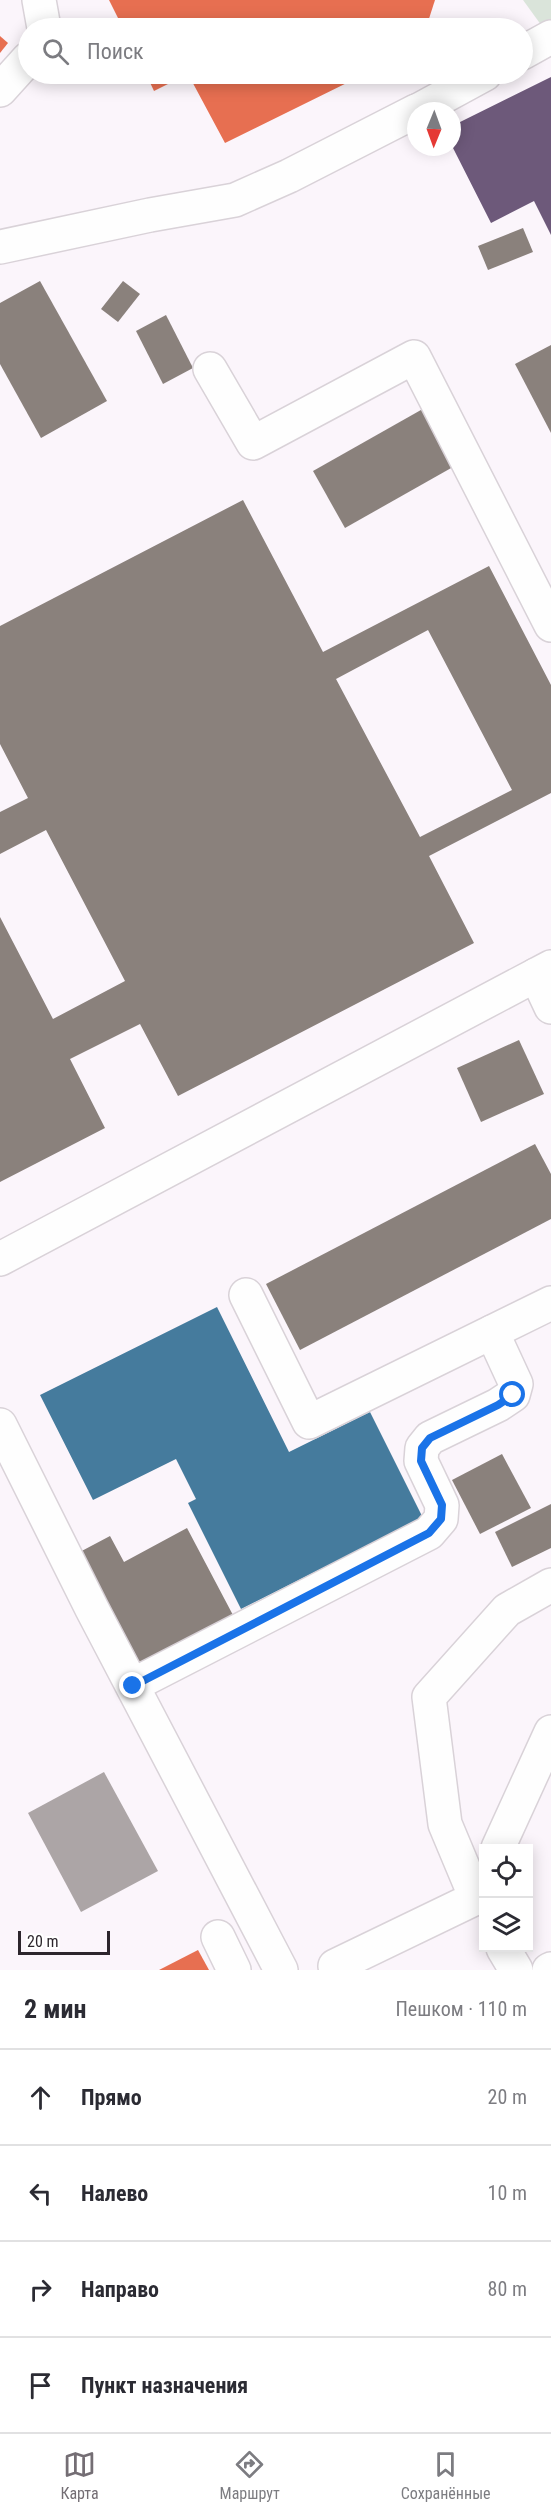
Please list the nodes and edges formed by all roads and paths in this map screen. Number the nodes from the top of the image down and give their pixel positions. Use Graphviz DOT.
graph roads {
  1 [pos="39,0"];
  2 [pos="42,18"];
  3 [pos="551,37"];
  4 [pos="533,47"];
  5 [pos="18,70"];
  6 [pos="466,84"];
  7 [pos="0,90"];
  8 [pos="433,102"];
  9 [pos="407,116"];
  10 [pos="0,247"];
  11 [pos="210,369"];
  12 [pos="551,625"];
  13 [pos="544,971"];
  14 [pos="551,1006"];
  15 [pos="0,1259"];
  16 [pos="246,1295"];
  17 [pos="551,1303"];
  18 [pos="492,1332"];
  19 [pos="0,1425"];
  20 [pos="551,1585"];
  21 [pos="133,1686"];
  22 [pos="551,1732"];
  23 [pos="500,1844"];
  24 [pos="479,1893"];
  25 [pos="479,1898"];
  26 [pos="218,1937"];
  27 [pos="506,1952"];
  28 [pos="335,1966"];
  29 [pos="234,1970"];
  30 [pos="281,1970"];
  31 [pos="516,1970"];
  1 -- 2 [label="lane"];
  3 -- 4 [label="lane"];
  5 -- 7 [label="lane"];
  6 -- 8 [label="lane"];
  9 -- 10 [label="lane"];
  11 -- 12 [label="lane"];
  13 -- 14 [label="lane"];
  13 -- 15 [label="lane"];
  16 -- 18 [label="lane"];
  17 -- 18 [label="lane"];
  18 -- 21 [label="lane"];
  19 -- 21 [label="lane"];
  20 -- 24 [label="lane"];
  21 -- 30 [label="lane"];
  22 -- 23 [label="lane"];
  25 -- 28 [label="lane"];
  26 -- 29 [label="lane"];
  27 -- 31 [label="lane"];
}
